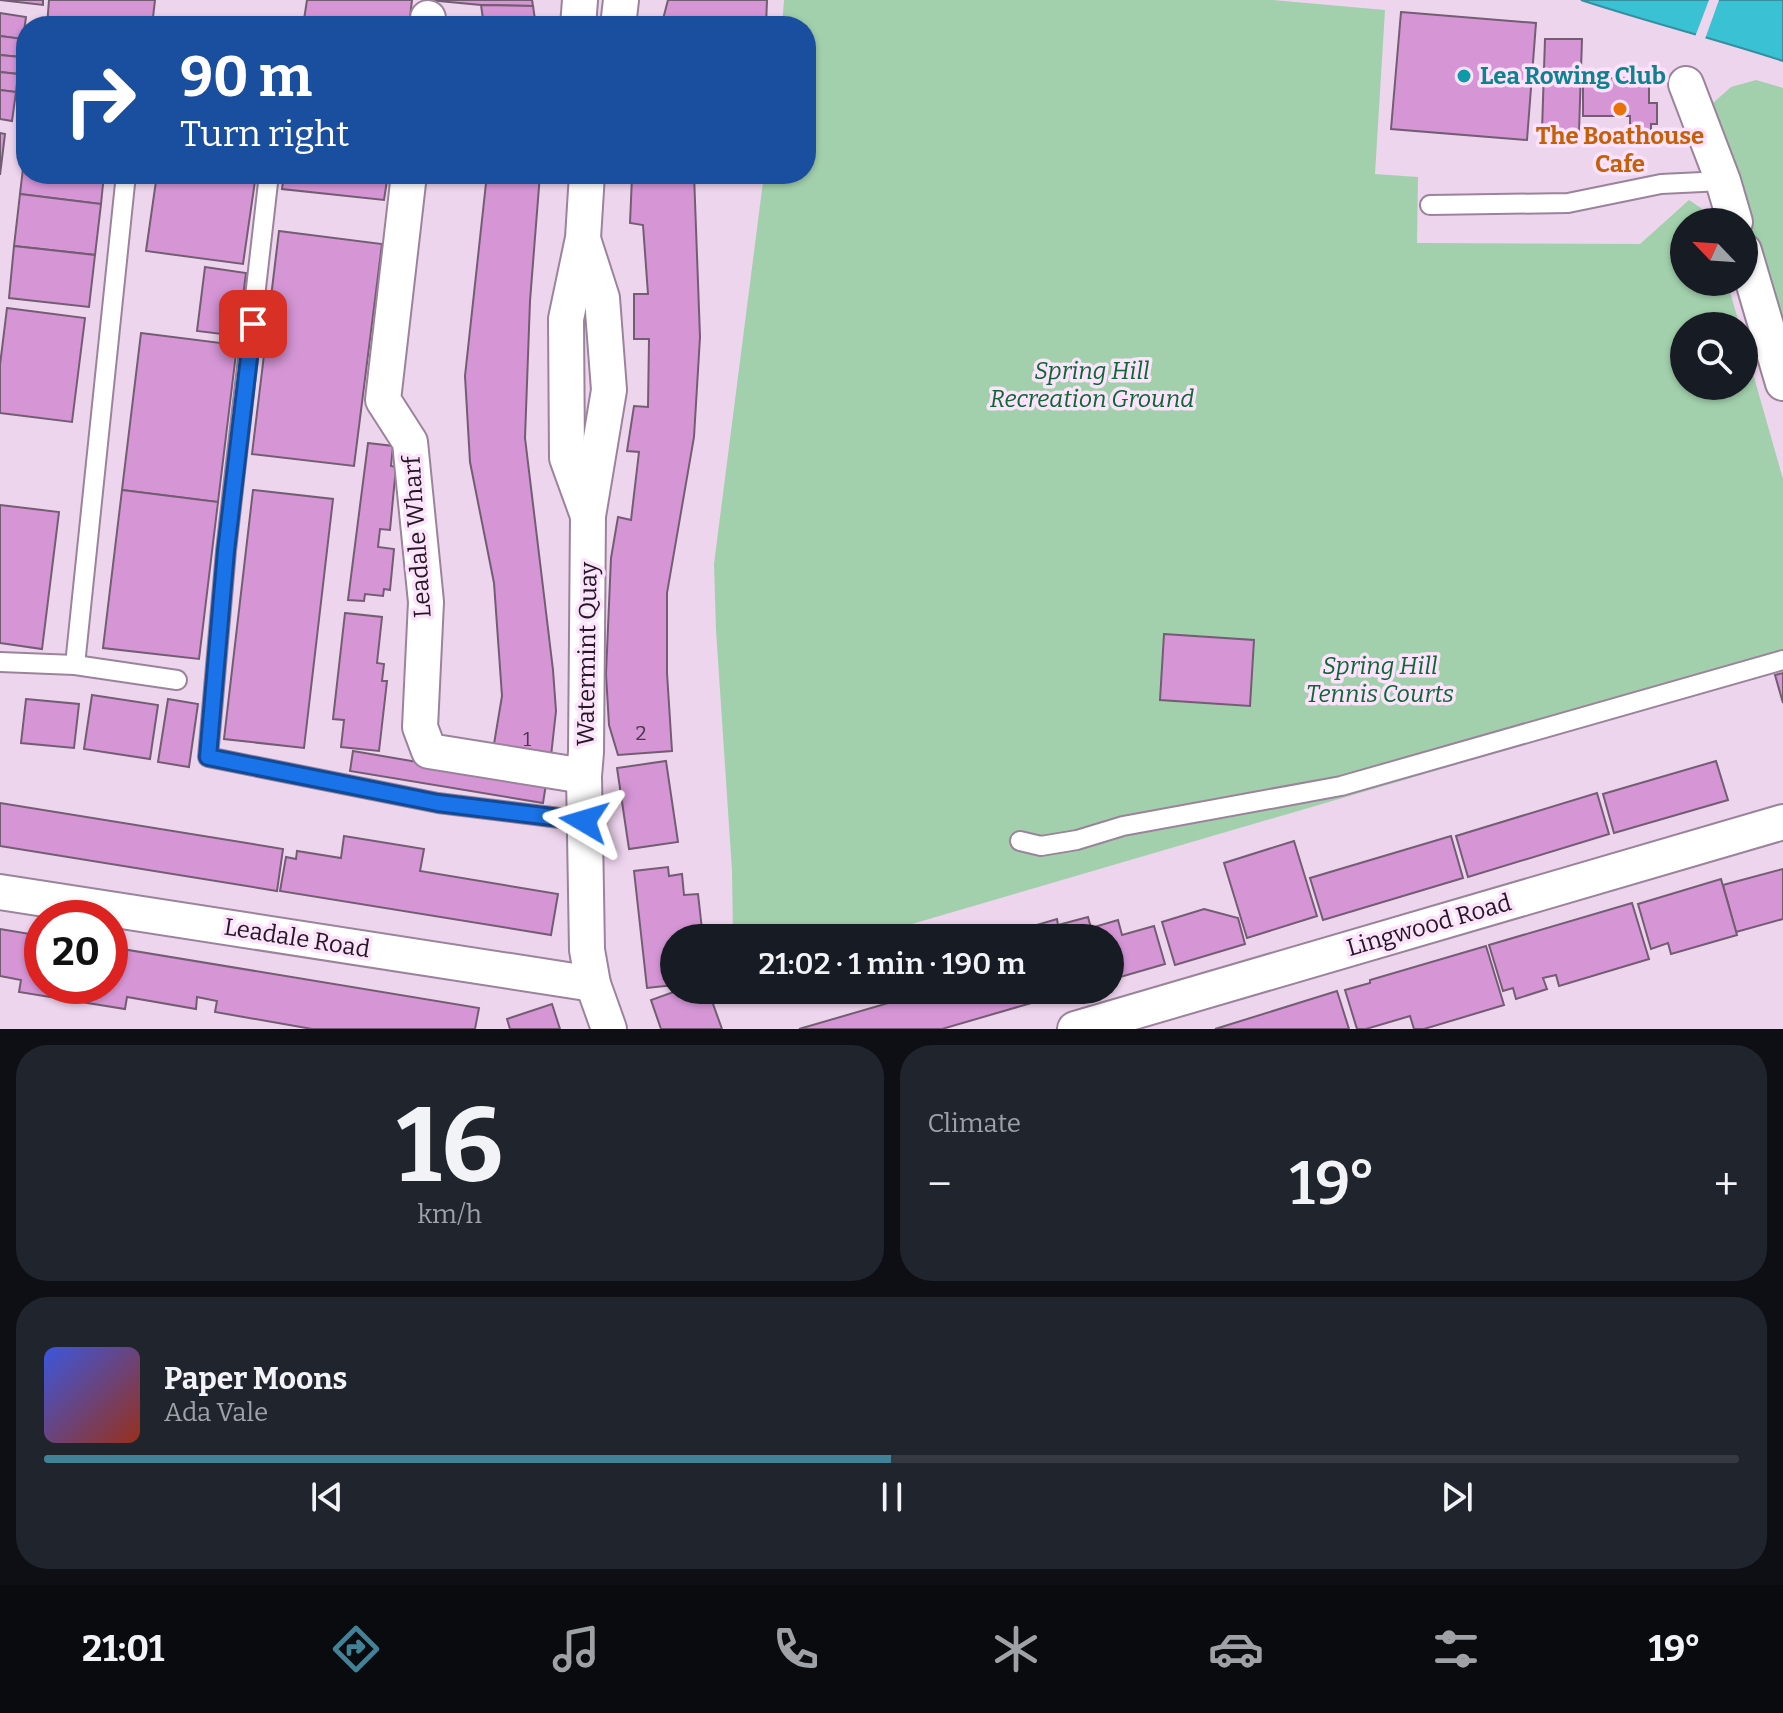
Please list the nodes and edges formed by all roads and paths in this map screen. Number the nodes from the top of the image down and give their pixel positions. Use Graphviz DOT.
graph roads {
  1 [pos="1686,84"];
  2 [pos="1723,181"];
  3 [pos="125,184"];
  4 [pos="268,184"];
  5 [pos="408,184"];
  6 [pos="586,184"];
  7 [pos="1430,205"];
  8 [pos="1731,208"];
  9 [pos="1757,296"];
  10 [pos="1783,383"];
  11 [pos="1783,660"];
  12 [pos="0,662"];
  13 [pos="75,665"];
  14 [pos="177,680"];
  15 [pos="584,776"];
  16 [pos="584,821"];
  17 [pos="1783,822"];
  18 [pos="1020,841"];
  19 [pos="0,892"];
  20 [pos="593,984"];
  21 [pos="609,1029"];
  22 [pos="1075,1029"];
  1 -- 2 [label="street"];
  2 -- 7 [label="lane"];
  2 -- 8 [label="street"];
  3 -- 13 [label="lane"];
  4 -- 16 [label="lane"];
  5 -- 15 [label="street, Leadale Wharf"];
  6 -- 15 [label="street, Watermint Quay"];
  9 -- 10 [label="street"];
  11 -- 18 [label="lane"];
  12 -- 13 [label="lane"];
  13 -- 14 [label="lane"];
  15 -- 16 [label="street, Watermint Quay"];
  16 -- 20 [label="street, Watermint Quay"];
  17 -- 22 [label="street, Lingwood Road"];
  19 -- 20 [label="street, Leadale Road"];
  20 -- 21 [label="street, Watermint Quay"];
}
